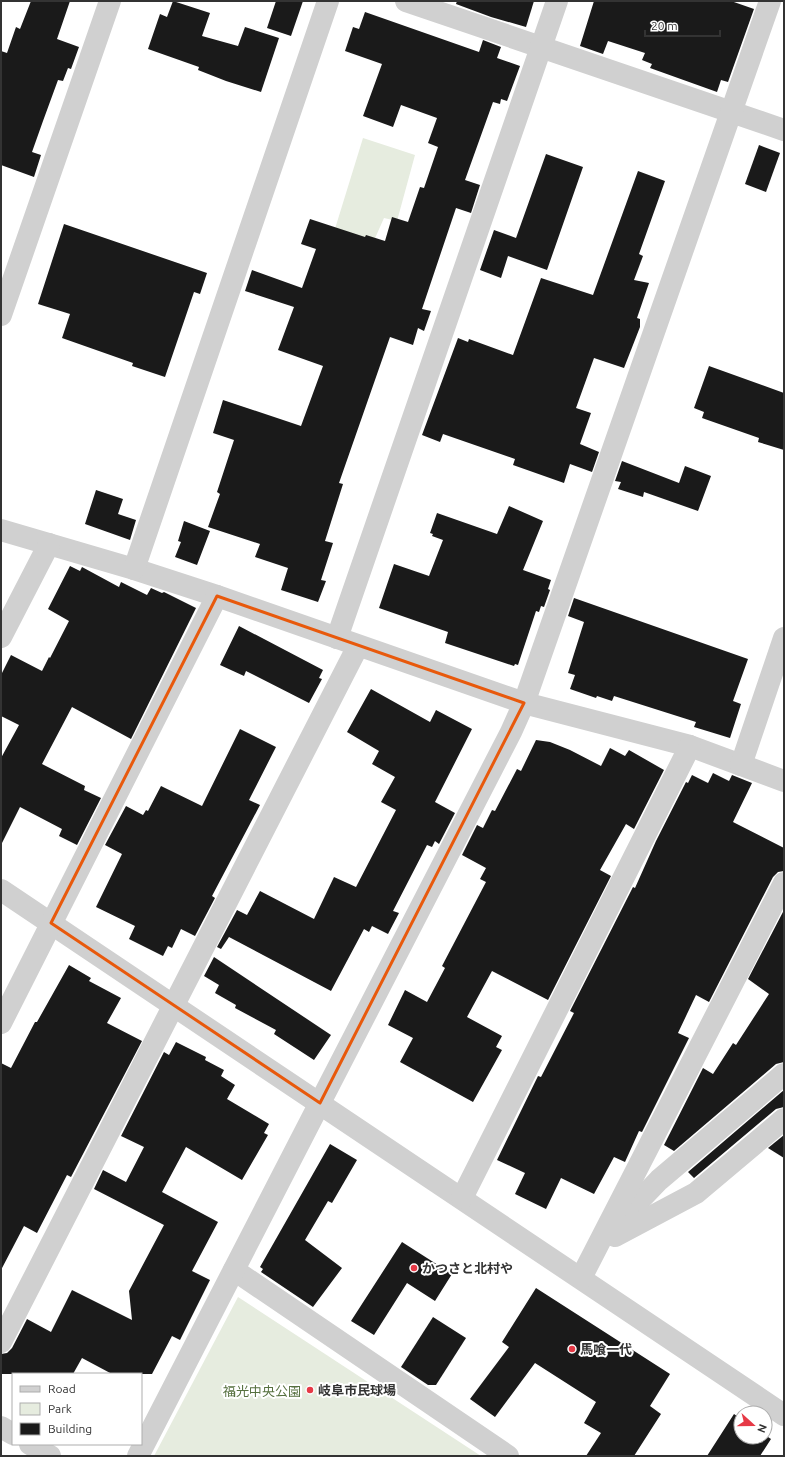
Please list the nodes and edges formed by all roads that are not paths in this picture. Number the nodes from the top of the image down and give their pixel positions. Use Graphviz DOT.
graph roads {
  1 [pos="110,1"];
  2 [pos="328,1"];
  3 [pos="406,1"];
  4 [pos="557,1"];
  5 [pos="770,1"];
  6 [pos="540,47"];
  7 [pos="731,112"];
  8 [pos="784,130"];
  9 [pos="1,315"];
  10 [pos="1,530"];
  11 [pos="48,544"];
  12 [pos="134,569"];
  13 [pos="217,596"];
  14 [pos="1,637"];
  15 [pos="337,638"];
  16 [pos="784,638"];
  17 [pos="358,646"];
  18 [pos="524,703"];
  19 [pos="690,746"];
  20 [pos="741,765"];
  21 [pos="784,781"];
  22 [pos="784,883"];
  23 [pos="1,890"];
  24 [pos="51,923"];
  25 [pos="174,1005"];
  26 [pos="1,1023"];
  27 [pos="784,1074"];
  28 [pos="320,1103"];
  29 [pos="784,1119"];
  30 [pos="462,1198"];
  31 [pos="598,1245"];
  32 [pos="234,1270"];
  33 [pos="581,1278"];
  34 [pos="1,1342"];
  35 [pos="784,1415"];
  36 [pos="1,1427"];
  37 [pos="12,1433"];
  38 [pos="32,1445"];
  39 [pos="50,1456"];
  40 [pos="138,1456"];
  41 [pos="508,1456"];
  1 -- 9 [label="street"];
  2 -- 12 [label="street"];
  3 -- 6 [label="street"];
  4 -- 6 [label="street"];
  5 -- 7 [label="street"];
  6 -- 7 [label="street"];
  6 -- 15 [label="street"];
  7 -- 8 [label="street"];
  7 -- 18 [label="street"];
  10 -- 11 [label="street"];
  11 -- 12 [label="street"];
  11 -- 14 [label="street"];
  12 -- 13 [label="street"];
  13 -- 15 [label="street"];
  13 -- 24 [label="street"];
  15 -- 17 [label="street"];
  16 -- 20 [label="street"];
  17 -- 18 [label="street"];
  17 -- 25 [label="street"];
  18 -- 19 [label="street"];
  18 -- 28 [label="street"];
  19 -- 20 [label="street"];
  19 -- 30 [label="street"];
  20 -- 21 [label="street"];
  22 -- 31 [label="street"];
  23 -- 24 [label="street"];
  24 -- 25 [label="street"];
  24 -- 26 [label="street"];
  25 -- 28 [label="street"];
  25 -- 34 [label="street"];
  27 -- 31 [label="street"];
  28 -- 30 [label="street"];
  28 -- 32 [label="street"];
  29 -- 31 [label="street"];
  30 -- 33 [label="street"];
  31 -- 33 [label="street"];
  32 -- 40 [label="street"];
  32 -- 41 [label="street"];
  33 -- 35 [label="street"];
  36 -- 37 [label="street"];
  38 -- 39 [label="street"];
}
